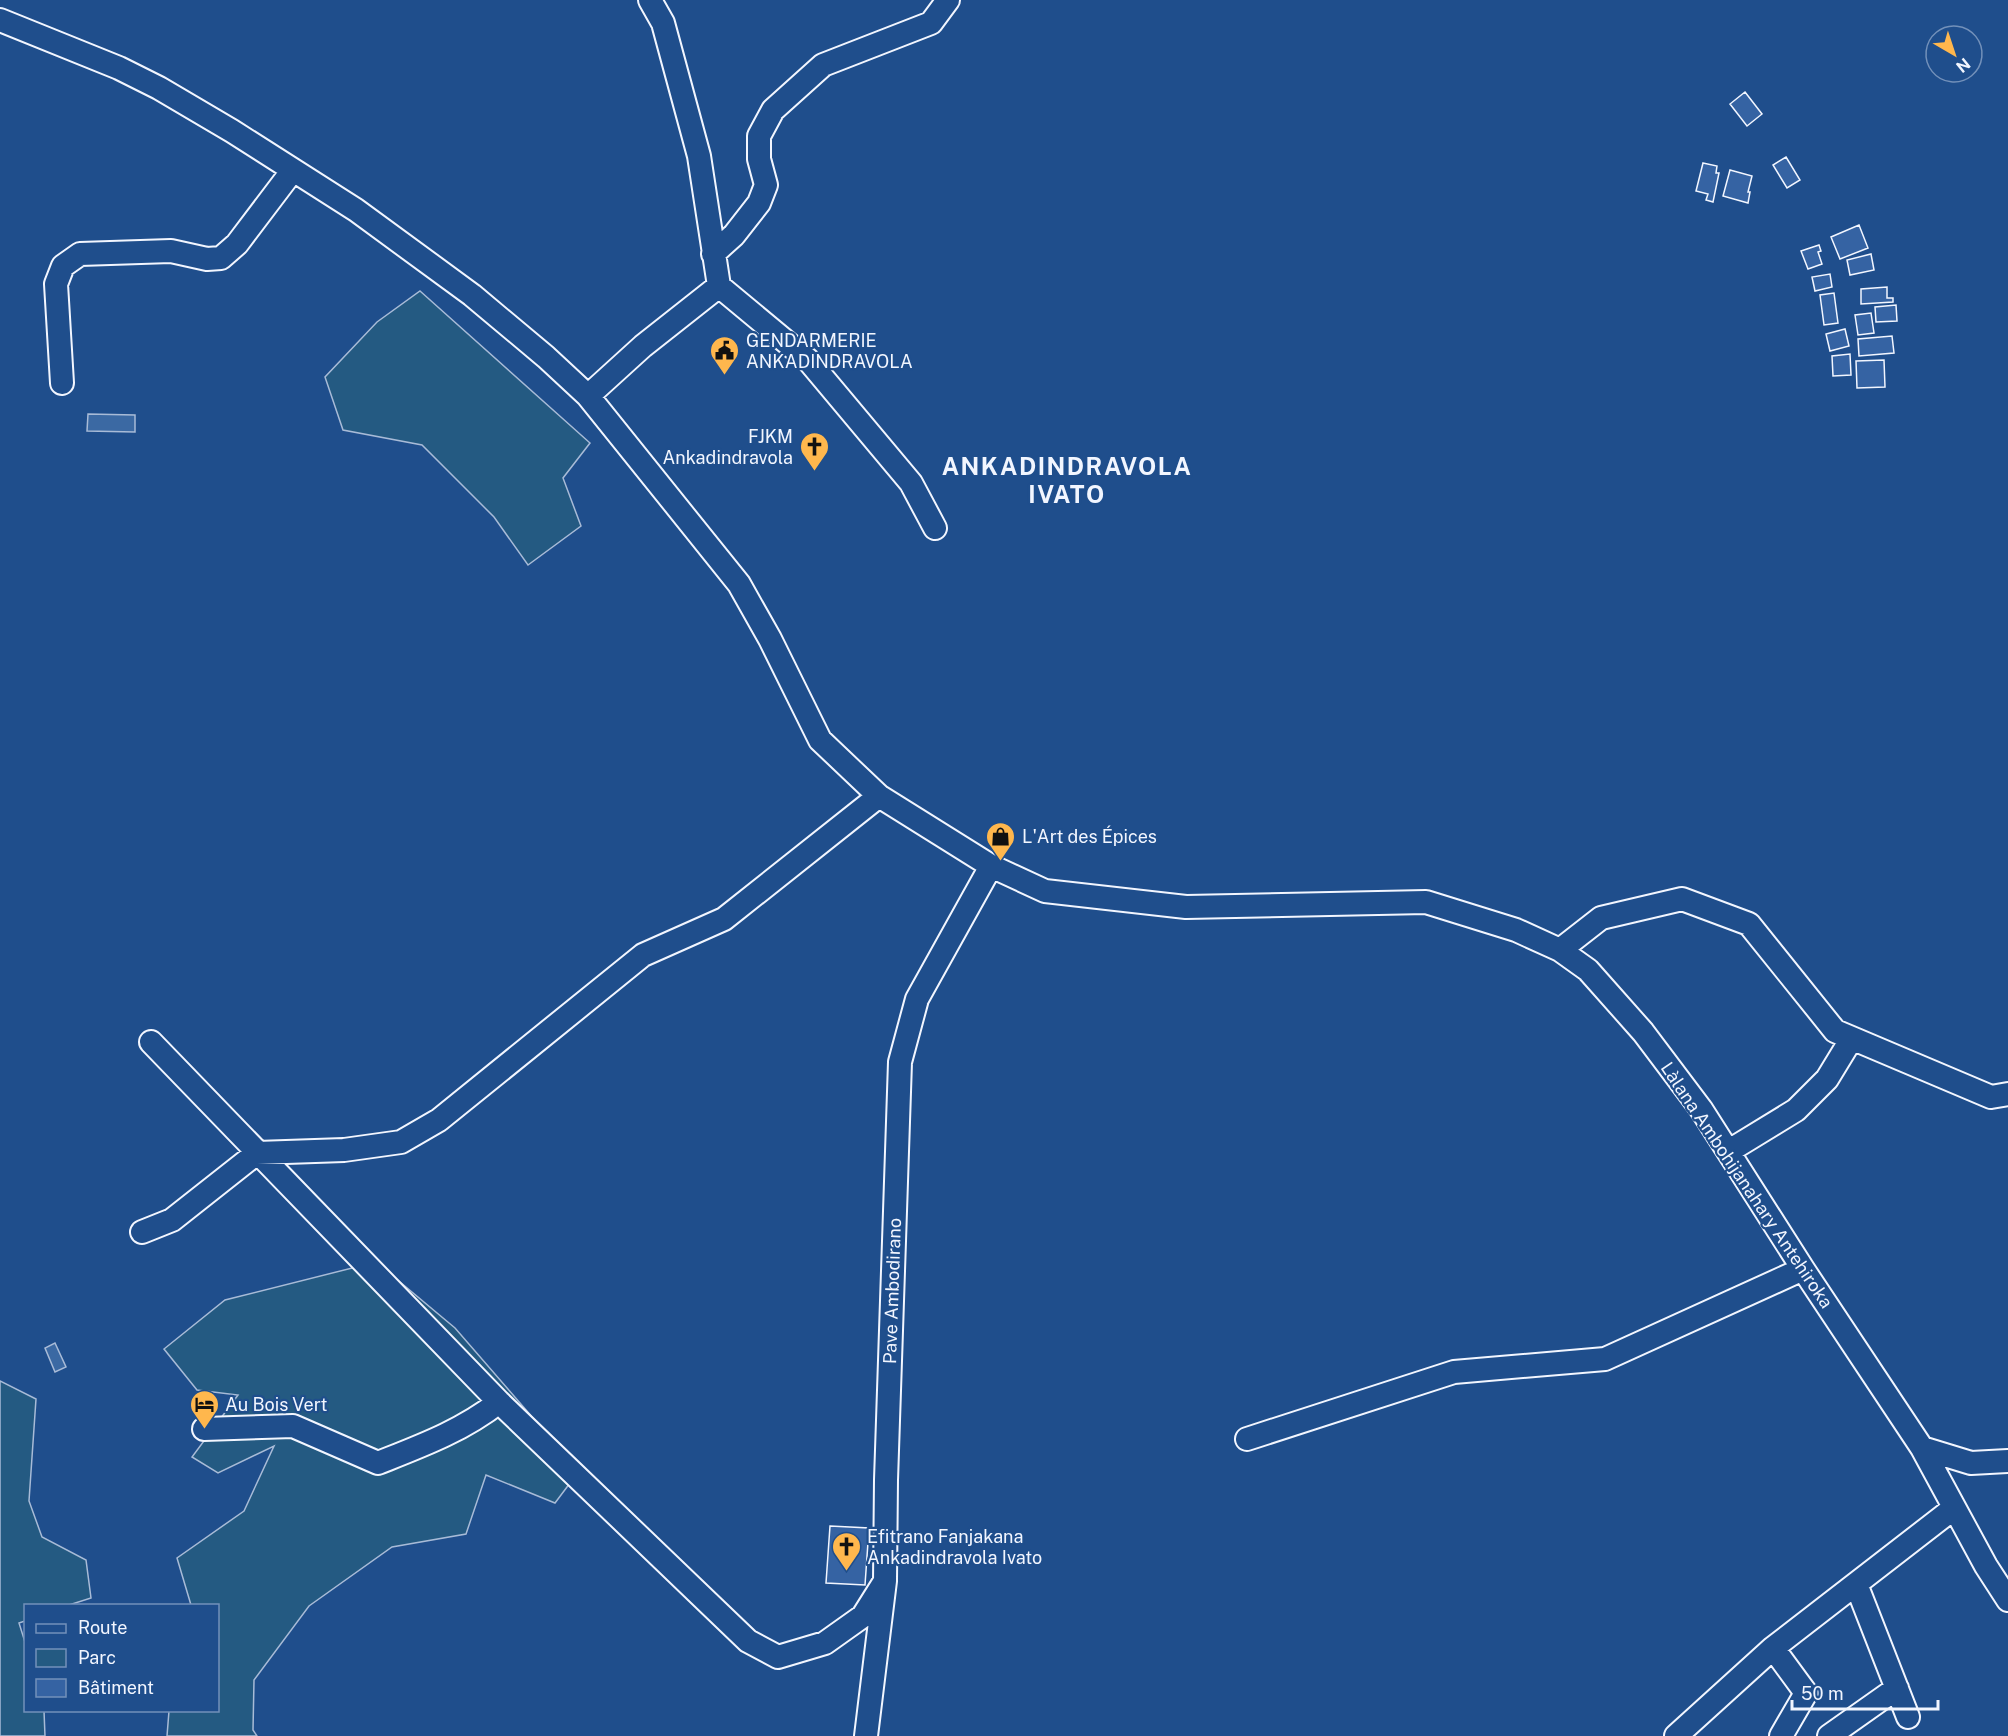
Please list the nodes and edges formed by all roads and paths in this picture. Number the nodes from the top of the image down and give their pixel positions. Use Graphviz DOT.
graph roads {
  1 [pos="650,0"];
  2 [pos="948,0"];
  3 [pos="0,20"];
  4 [pos="293,170"];
  5 [pos="713,254"];
  6 [pos="719,286"];
  7 [pos="62,383"];
  8 [pos="588,396"];
  9 [pos="935,528"];
  10 [pos="879,796"];
  11 [pos="991,866"];
  12 [pos="1560,950"];
  13 [pos="1852,1038"];
  14 [pos="151,1042"];
  15 [pos="2008,1094"];
  16 [pos="1729,1151"];
  17 [pos="257,1153"];
  18 [pos="142,1232"];
  19 [pos="1803,1269"];
  20 [pos="499,1402"];
  21 [pos="204,1429"];
  22 [pos="1247,1439"];
  23 [pos="1922,1448"];
  24 [pos="2008,1461"];
  25 [pos="1954,1508"];
  26 [pos="885,1581"];
  27 [pos="1856,1584"];
  28 [pos="2008,1600"];
  29 [pos="1773,1648"];
  30 [pos="1897,1688"];
  31 [pos="1908,1717"];
  32 [pos="866,1736"];
  33 [pos="1676,1736"];
  34 [pos="1781,1736"];
  35 [pos="1829,1736"];
  1 -- 5 [label="street"];
  2 -- 5 [label="street"];
  3 -- 4 [label="street, Làlana Ambohijanahary Antehiroka"];
  4 -- 7 [label="street"];
  4 -- 8 [label="street, Làlana Ambohijanahary Antehiroka"];
  5 -- 6 [label="street"];
  6 -- 8 [label="street"];
  6 -- 9 [label="street"];
  8 -- 10 [label="street, Làlana Ambohijanahary Antehiroka"];
  10 -- 11 [label="street, Làlana Ambohijanahary Antehiroka"];
  10 -- 17 [label="street"];
  11 -- 12 [label="street, Làlana Ambohijanahary Antehiroka"];
  11 -- 26 [label="street, Pave Ambodirano"];
  12 -- 13 [label="street"];
  12 -- 16 [label="street, Làlana Ambohijanahary Antehiroka"];
  13 -- 15 [label="street"];
  13 -- 16 [label="street"];
  14 -- 17 [label="street"];
  16 -- 19 [label="street, Làlana Ambohijanahary Antehiroka"];
  17 -- 18 [label="street"];
  17 -- 20 [label="street"];
  19 -- 22 [label="street"];
  19 -- 23 [label="street, Làlana Ambohijanahary Antehiroka"];
  20 -- 21 [label="street"];
  20 -- 26 [label="street"];
  23 -- 24 [label="street"];
  23 -- 25 [label="street, Làlana Ambohijanahary Antehiroka"];
  25 -- 27 [label="street"];
  25 -- 28 [label="street, Làlana Ambohijanahary Antehiroka"];
  26 -- 32 [label="street, Pave Ambodirano"];
  27 -- 29 [label="street"];
  27 -- 30 [label="street"];
  29 -- 33 [label="street"];
  29 -- 34 [label="street"];
  30 -- 31 [label="street"];
  30 -- 35 [label="street"];
}
